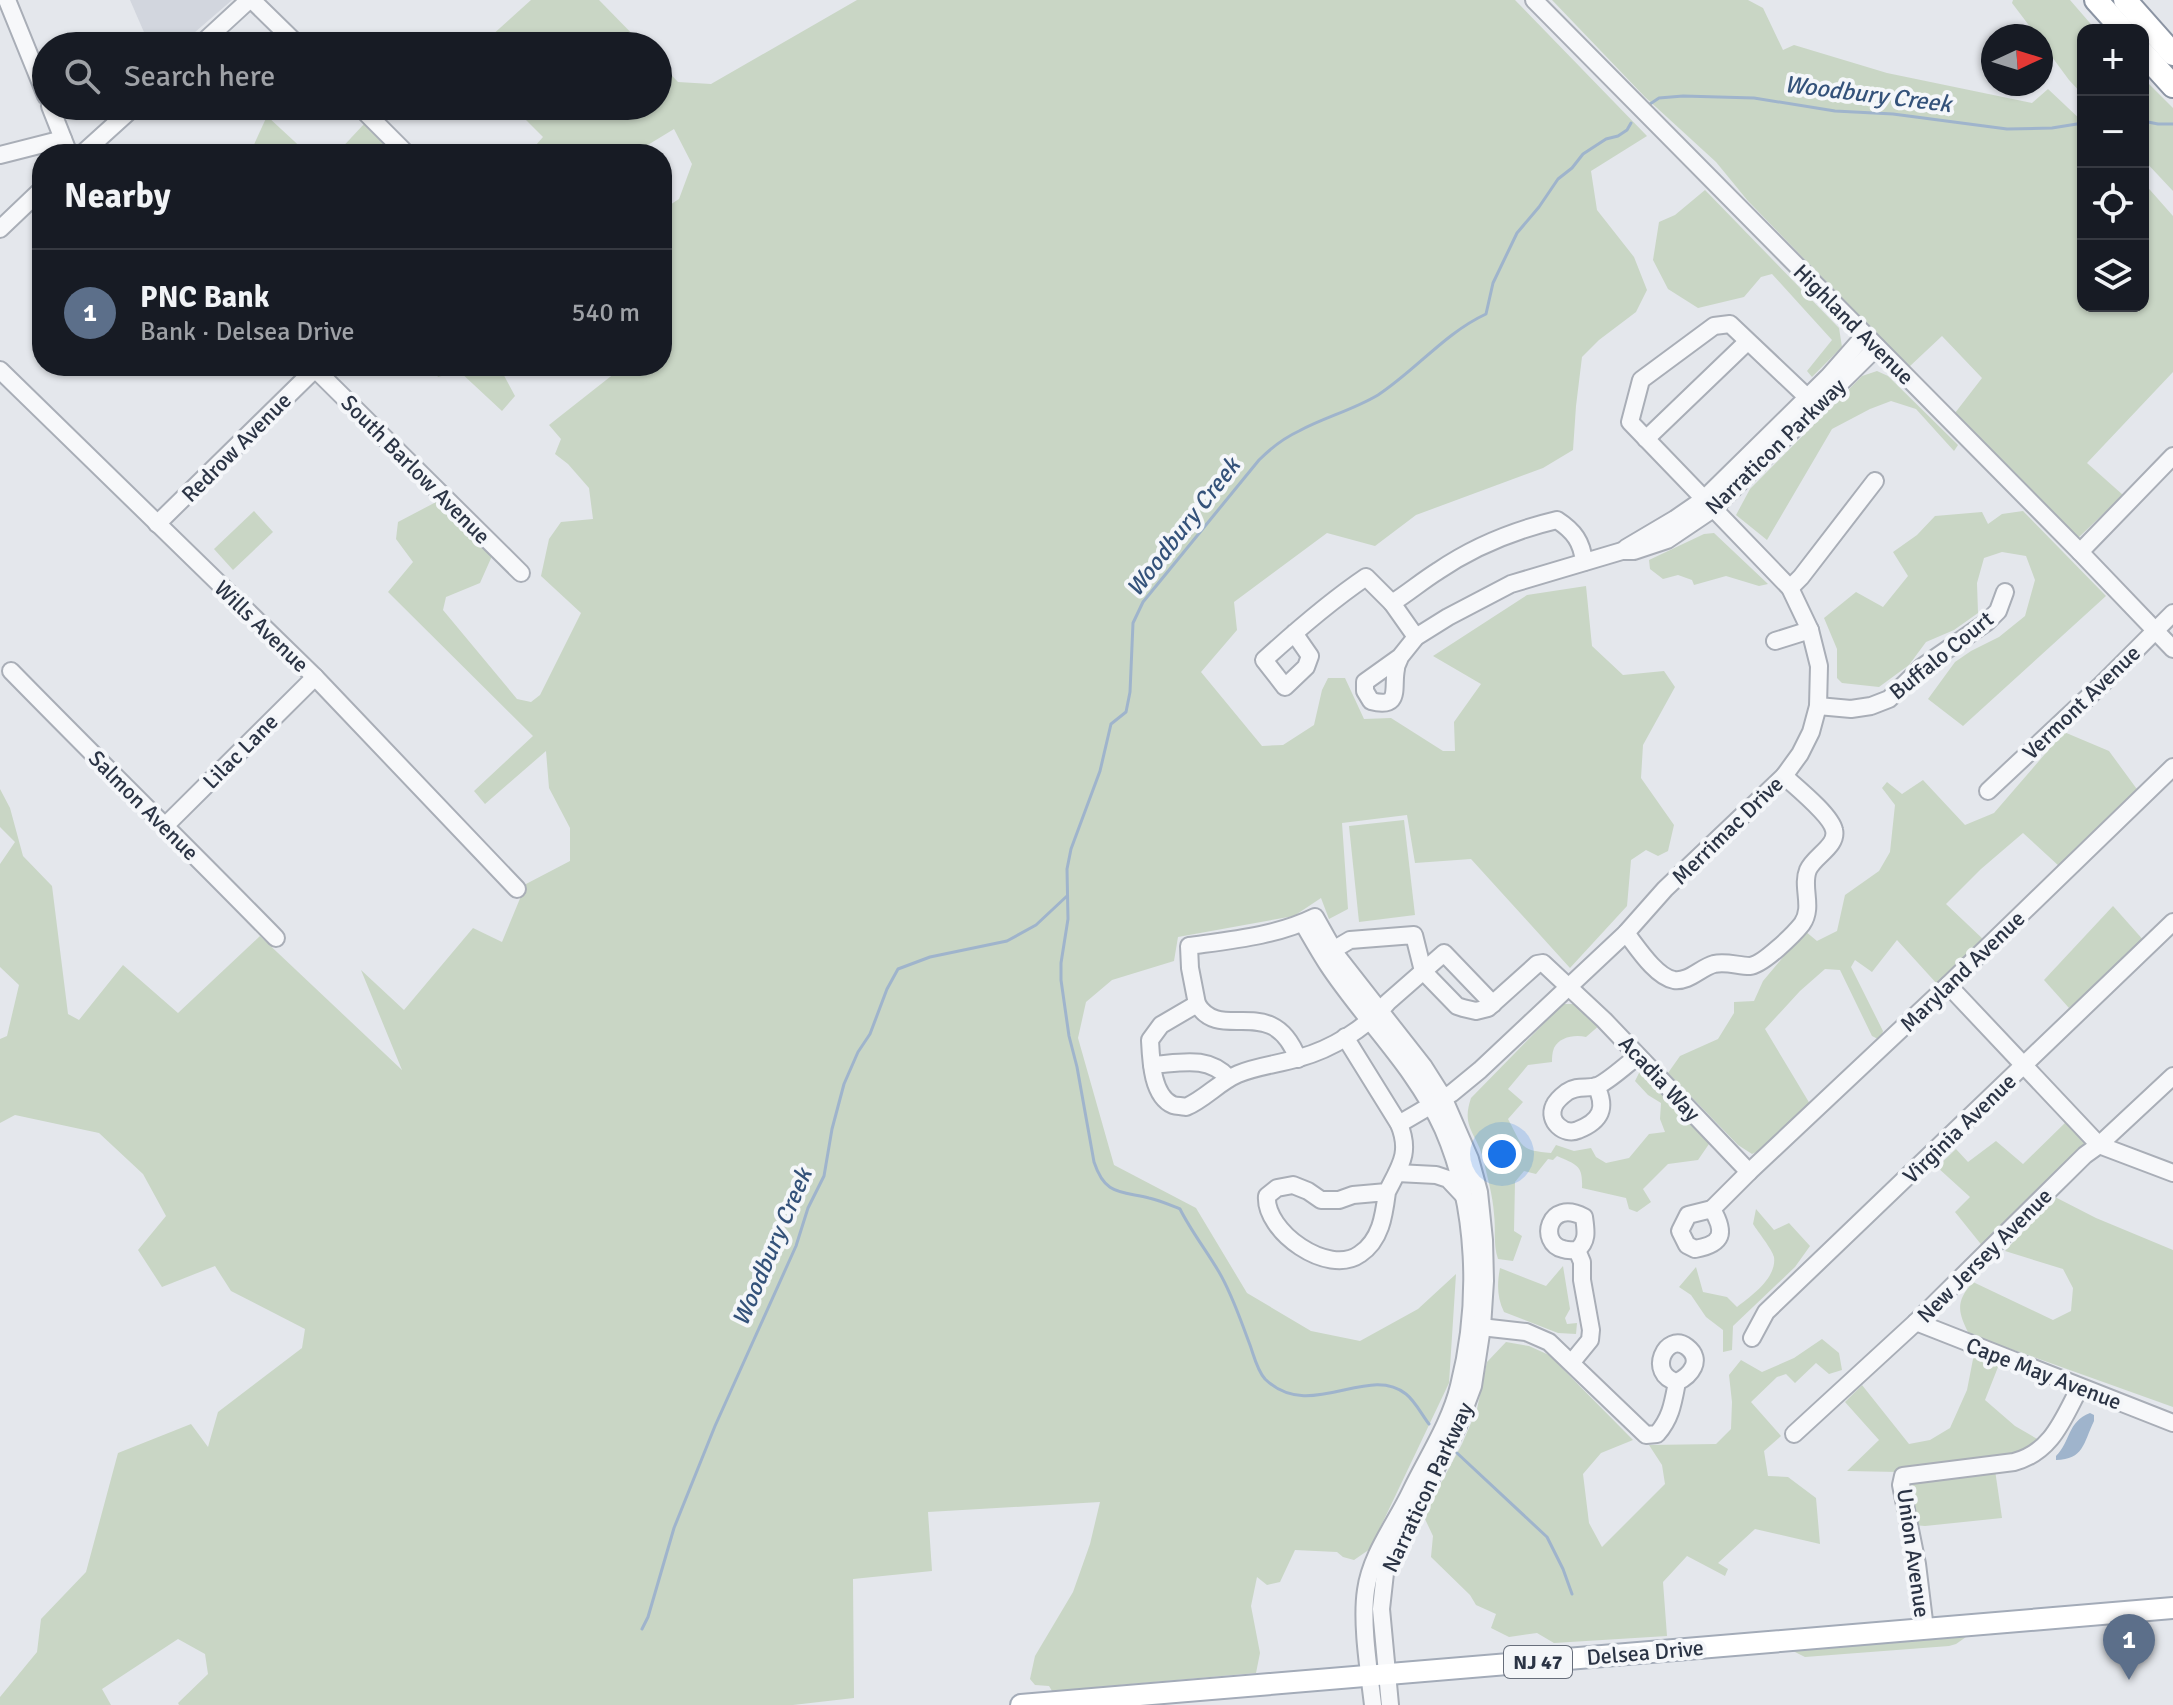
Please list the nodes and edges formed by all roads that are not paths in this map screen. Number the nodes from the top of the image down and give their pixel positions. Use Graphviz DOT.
graph roads {
  1 [pos="7,0"];
  2 [pos="250,0"];
  3 [pos="1534,0"];
  4 [pos="2096,0"];
  5 [pos="2125,0"];
  6 [pos="2118,24"];
  7 [pos="215,32"];
  8 [pos="284,32"];
  9 [pos="2173,54"];
  10 [pos="2149,60"];
  11 [pos="32,62"];
  12 [pos="2173,86"];
  13 [pos="55,120"];
  14 [pos="121,120"];
  15 [pos="373,120"];
  16 [pos="65,144"];
  17 [pos="97,144"];
  18 [pos="397,144"];
  19 [pos="32,151"];
  20 [pos="0,155"];
  21 [pos="32,199"];
  22 [pos="0,229"];
  23 [pos="1865,335"];
  24 [pos="1747,342"];
  25 [pos="1877,347"];
  26 [pos="0,370"];
  27 [pos="305,376"];
  28 [pos="321,376"];
  29 [pos="1807,397"];
  30 [pos="1646,439"];
  31 [pos="2173,456"];
  32 [pos="1875,481"];
  33 [pos="1708,504"];
  34 [pos="157,524"];
  35 [pos="2080,552"];
  36 [pos="1584,562"];
  37 [pos="521,573"];
  38 [pos="1790,588"];
  39 [pos="2005,592"];
  40 [pos="1392,603"];
  41 [pos="2173,613"];
  42 [pos="1810,630"];
  43 [pos="2155,630"];
  44 [pos="1294,633"];
  45 [pos="1416,637"];
  46 [pos="1775,641"];
  47 [pos="2173,649"];
  48 [pos="1400,657"];
  49 [pos="11,671"];
  50 [pos="315,677"];
  51 [pos="1818,706"];
  52 [pos="2173,767"];
  53 [pos="1784,776"];
  54 [pos="1988,791"];
  55 [pos="166,825"];
  56 [pos="517,889"];
  57 [pos="1309,920"];
  58 [pos="2173,922"];
  59 [pos="1626,933"];
  60 [pos="276,938"];
  61 [pos="1333,950"];
  62 [pos="1423,971"];
  63 [pos="1948,985"];
  64 [pos="1570,986"];
  65 [pos="1197,1004"];
  66 [pos="1493,1004"];
  67 [pos="1376,1016"];
  68 [pos="1345,1037"];
  69 [pos="1638,1056"];
  70 [pos="1298,1059"];
  71 [pos="1152,1065"];
  72 [pos="2025,1065"];
  73 [pos="2173,1076"];
  74 [pos="1229,1078"];
  75 [pos="1596,1086"];
  76 [pos="1437,1101"];
  77 [pos="1399,1124"];
  78 [pos="2099,1145"];
  79 [pos="1749,1172"];
  80 [pos="1397,1173"];
  81 [pos="2173,1173"];
  82 [pos="1387,1192"];
  83 [pos="1464,1197"];
  84 [pos="1712,1209"];
  85 [pos="1577,1250"];
  86 [pos="1916,1322"];
  87 [pos="1475,1326"];
  88 [pos="1752,1338"];
  89 [pos="1572,1362"];
  90 [pos="1677,1382"];
  91 [pos="2080,1387"];
  92 [pos="2173,1423"];
  93 [pos="1794,1434"];
  94 [pos="2172,1608"];
  95 [pos="1925,1629"];
  96 [pos="1379,1674"];
  97 [pos="1021,1705"];
  98 [pos="1373,1705"];
  99 [pos="1390,1705"];
  1 -- 11 [label="street"];
  2 -- 7 [label="street"];
  2 -- 8 [label="street"];
  3 -- 23 [label="street, Highland Avenue"];
  4 -- 6 [label="highway"];
  5 -- 9 [label="highway"];
  10 -- 12 [label="highway"];
  13 -- 16 [label="street"];
  14 -- 17 [label="street"];
  15 -- 18 [label="street"];
  19 -- 20 [label="street"];
  21 -- 22 [label="street"];
  23 -- 25 [label="street, Highland Avenue"];
  23 -- 29 [label="street, Narraticon Parkway"];
  24 -- 29 [label="street"];
  24 -- 30 [label="street"];
  24 -- 30 [label="street"];
  25 -- 33 [label="street, Narraticon Parkway"];
  25 -- 35 [label="street, Highland Avenue"];
  26 -- 34 [label="street, Wills Avenue"];
  27 -- 34 [label="street, Redrow Avenue"];
  28 -- 37 [label="street, South Barlow Avenue"];
  29 -- 33 [label="street, Narraticon Parkway"];
  30 -- 33 [label="street, Merrimac Drive"];
  31 -- 35 [label="street"];
  32 -- 38 [label="street"];
  33 -- 36 [label="street, Narraticon Parkway"];
  33 -- 38 [label="street, Merrimac Drive"];
  34 -- 50 [label="street, Wills Avenue"];
  35 -- 43 [label="street, Highland Avenue"];
  36 -- 40 [label="street"];
  36 -- 45 [label="street, Narraticon Parkway"];
  38 -- 42 [label="street, Merrimac Drive"];
  39 -- 51 [label="street, Buffalo Court"];
  40 -- 44 [label="street"];
  40 -- 45 [label="street"];
  41 -- 43 [label="street, Vermont Avenue"];
  42 -- 46 [label="street"];
  42 -- 51 [label="street, Merrimac Drive"];
  43 -- 47 [label="street, Highland Avenue"];
  43 -- 54 [label="street, Vermont Avenue"];
  45 -- 48 [label="street, Narraticon Parkway"];
  49 -- 55 [label="street, Salmon Avenue"];
  50 -- 55 [label="street, Lilac Lane"];
  50 -- 56 [label="street, Wills Avenue"];
  51 -- 53 [label="street, Merrimac Drive"];
  52 -- 63 [label="street, Maryland Avenue"];
  53 -- 59 [label="street, Merrimac Drive"];
  53 -- 59 [label="street"];
  55 -- 60 [label="street, Salmon Avenue"];
  57 -- 61 [label="street, Narraticon Parkway"];
  57 -- 65 [label="street"];
  57 -- 67 [label="street, Narraticon Parkway"];
  58 -- 72 [label="street, Virginia Avenue"];
  59 -- 64 [label="street, Merrimac Drive"];
  61 -- 62 [label="street"];
  61 -- 67 [label="street, Narraticon Parkway"];
  62 -- 66 [label="street"];
  62 -- 66 [label="street"];
  62 -- 67 [label="street"];
  63 -- 72 [label="street"];
  63 -- 79 [label="street, Maryland Avenue"];
  64 -- 66 [label="street, Acadia Way"];
  64 -- 69 [label="street, Acadia Way"];
  64 -- 76 [label="street, Merrimac Drive"];
  65 -- 70 [label="street"];
  65 -- 71 [label="street"];
  67 -- 68 [label="street"];
  67 -- 76 [label="street, Narraticon Parkway"];
  68 -- 70 [label="street"];
  68 -- 77 [label="street"];
  69 -- 75 [label="street"];
  69 -- 79 [label="street, Acadia Way"];
  70 -- 74 [label="street"];
  71 -- 74 [label="street"];
  71 -- 74 [label="street"];
  72 -- 78 [label="street"];
  72 -- 88 [label="street, Virginia Avenue"];
  73 -- 78 [label="street, New Jersey Avenue"];
  76 -- 77 [label="street, Merrimac Drive"];
  76 -- 83 [label="street, Narraticon Parkway"];
  76 -- 87 [label="street, Narraticon Parkway"];
  77 -- 80 [label="street"];
  78 -- 81 [label="street"];
  78 -- 86 [label="street, New Jersey Avenue"];
  79 -- 84 [label="street, Maryland Avenue"];
  80 -- 82 [label="street"];
  80 -- 83 [label="street"];
  82 -- 82 [label="street"];
  83 -- 87 [label="street, Narraticon Parkway"];
  85 -- 89 [label="street"];
  86 -- 91 [label="street, Cape May Avenue"];
  86 -- 93 [label="street, New Jersey Avenue"];
  87 -- 89 [label="street"];
  87 -- 96 [label="street, Narraticon Parkway"];
  89 -- 90 [label="street"];
  91 -- 92 [label="street, Cape May Avenue"];
  91 -- 95 [label="street, Union Avenue"];
  94 -- 95 [label="main road, Delsea Drive / NJ 47"];
  95 -- 96 [label="main road, Delsea Drive / NJ 47"];
  96 -- 97 [label="main road, Delsea Drive / NJ 47"];
  96 -- 98 [label="street"];
  96 -- 99 [label="street"];
}
